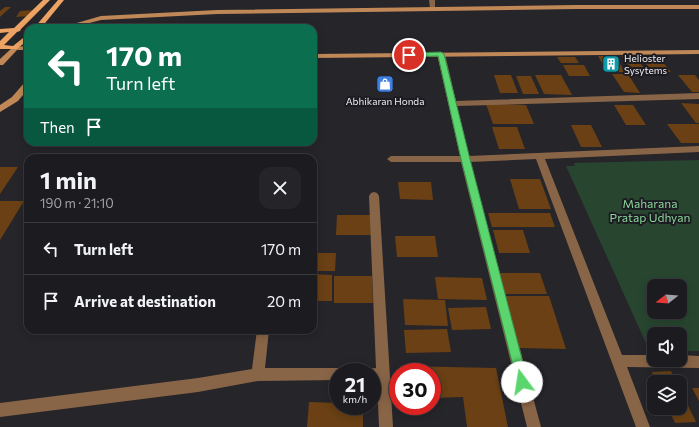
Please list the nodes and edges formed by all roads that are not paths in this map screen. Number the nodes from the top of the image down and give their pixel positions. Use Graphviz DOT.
graph roads {
  1 [pos="47,0"];
  2 [pos="61,0"];
  3 [pos="432,0"];
  4 [pos="699,7"];
  5 [pos="433,9"];
  6 [pos="40,24"];
  7 [pos="78,24"];
  8 [pos="17,30"];
  9 [pos="24,30"];
  10 [pos="0,31"];
  11 [pos="24,40"];
  12 [pos="0,46"];
  13 [pos="15,48"];
  14 [pos="24,48"];
  15 [pos="699,52"];
  16 [pos="441,54"];
  17 [pos="317,56"];
  18 [pos="0,63"];
  19 [pos="24,89"];
  20 [pos="699,96"];
  21 [pos="452,104"];
  22 [pos="0,109"];
  23 [pos="699,149"];
  24 [pos="539,156"];
  25 [pos="392,159"];
  26 [pos="466,159"];
  27 [pos="374,196"];
  28 [pos="263,334"];
  29 [pos="617,361"];
  30 [pos="699,362"];
  31 [pos="378,363"];
  32 [pos="329,374"];
  33 [pos="258,375"];
  34 [pos="381,394"];
  35 [pos="0,410"];
  36 [pos="386,427"];
  37 [pos="534,427"];
  38 [pos="643,427"];
  1 -- 8 [label="main road"];
  2 -- 6 [label="main road"];
  3 -- 5 [label="street"];
  4 -- 5 [label="main road"];
  5 -- 7 [label="main road"];
  8 -- 9 [label="main road"];
  8 -- 10 [label="main road"];
  8 -- 12 [label="main road"];
  11 -- 13 [label="main road"];
  12 -- 13 [label="main road"];
  13 -- 14 [label="main road"];
  13 -- 18 [label="main road"];
  15 -- 16 [label="main road"];
  16 -- 17 [label="main road"];
  16 -- 21 [label="street"];
  19 -- 22 [label="main road"];
  20 -- 21 [label="street"];
  21 -- 26 [label="street"];
  23 -- 24 [label="street"];
  24 -- 26 [label="street"];
  24 -- 29 [label="street"];
  25 -- 26 [label="street"];
  26 -- 37 [label="street"];
  27 -- 31 [label="street"];
  28 -- 33 [label="street"];
  29 -- 30 [label="street"];
  29 -- 38 [label="street"];
  32 -- 33 [label="street"];
  33 -- 35 [label="street"];
  34 -- 36 [label="street"];
}
